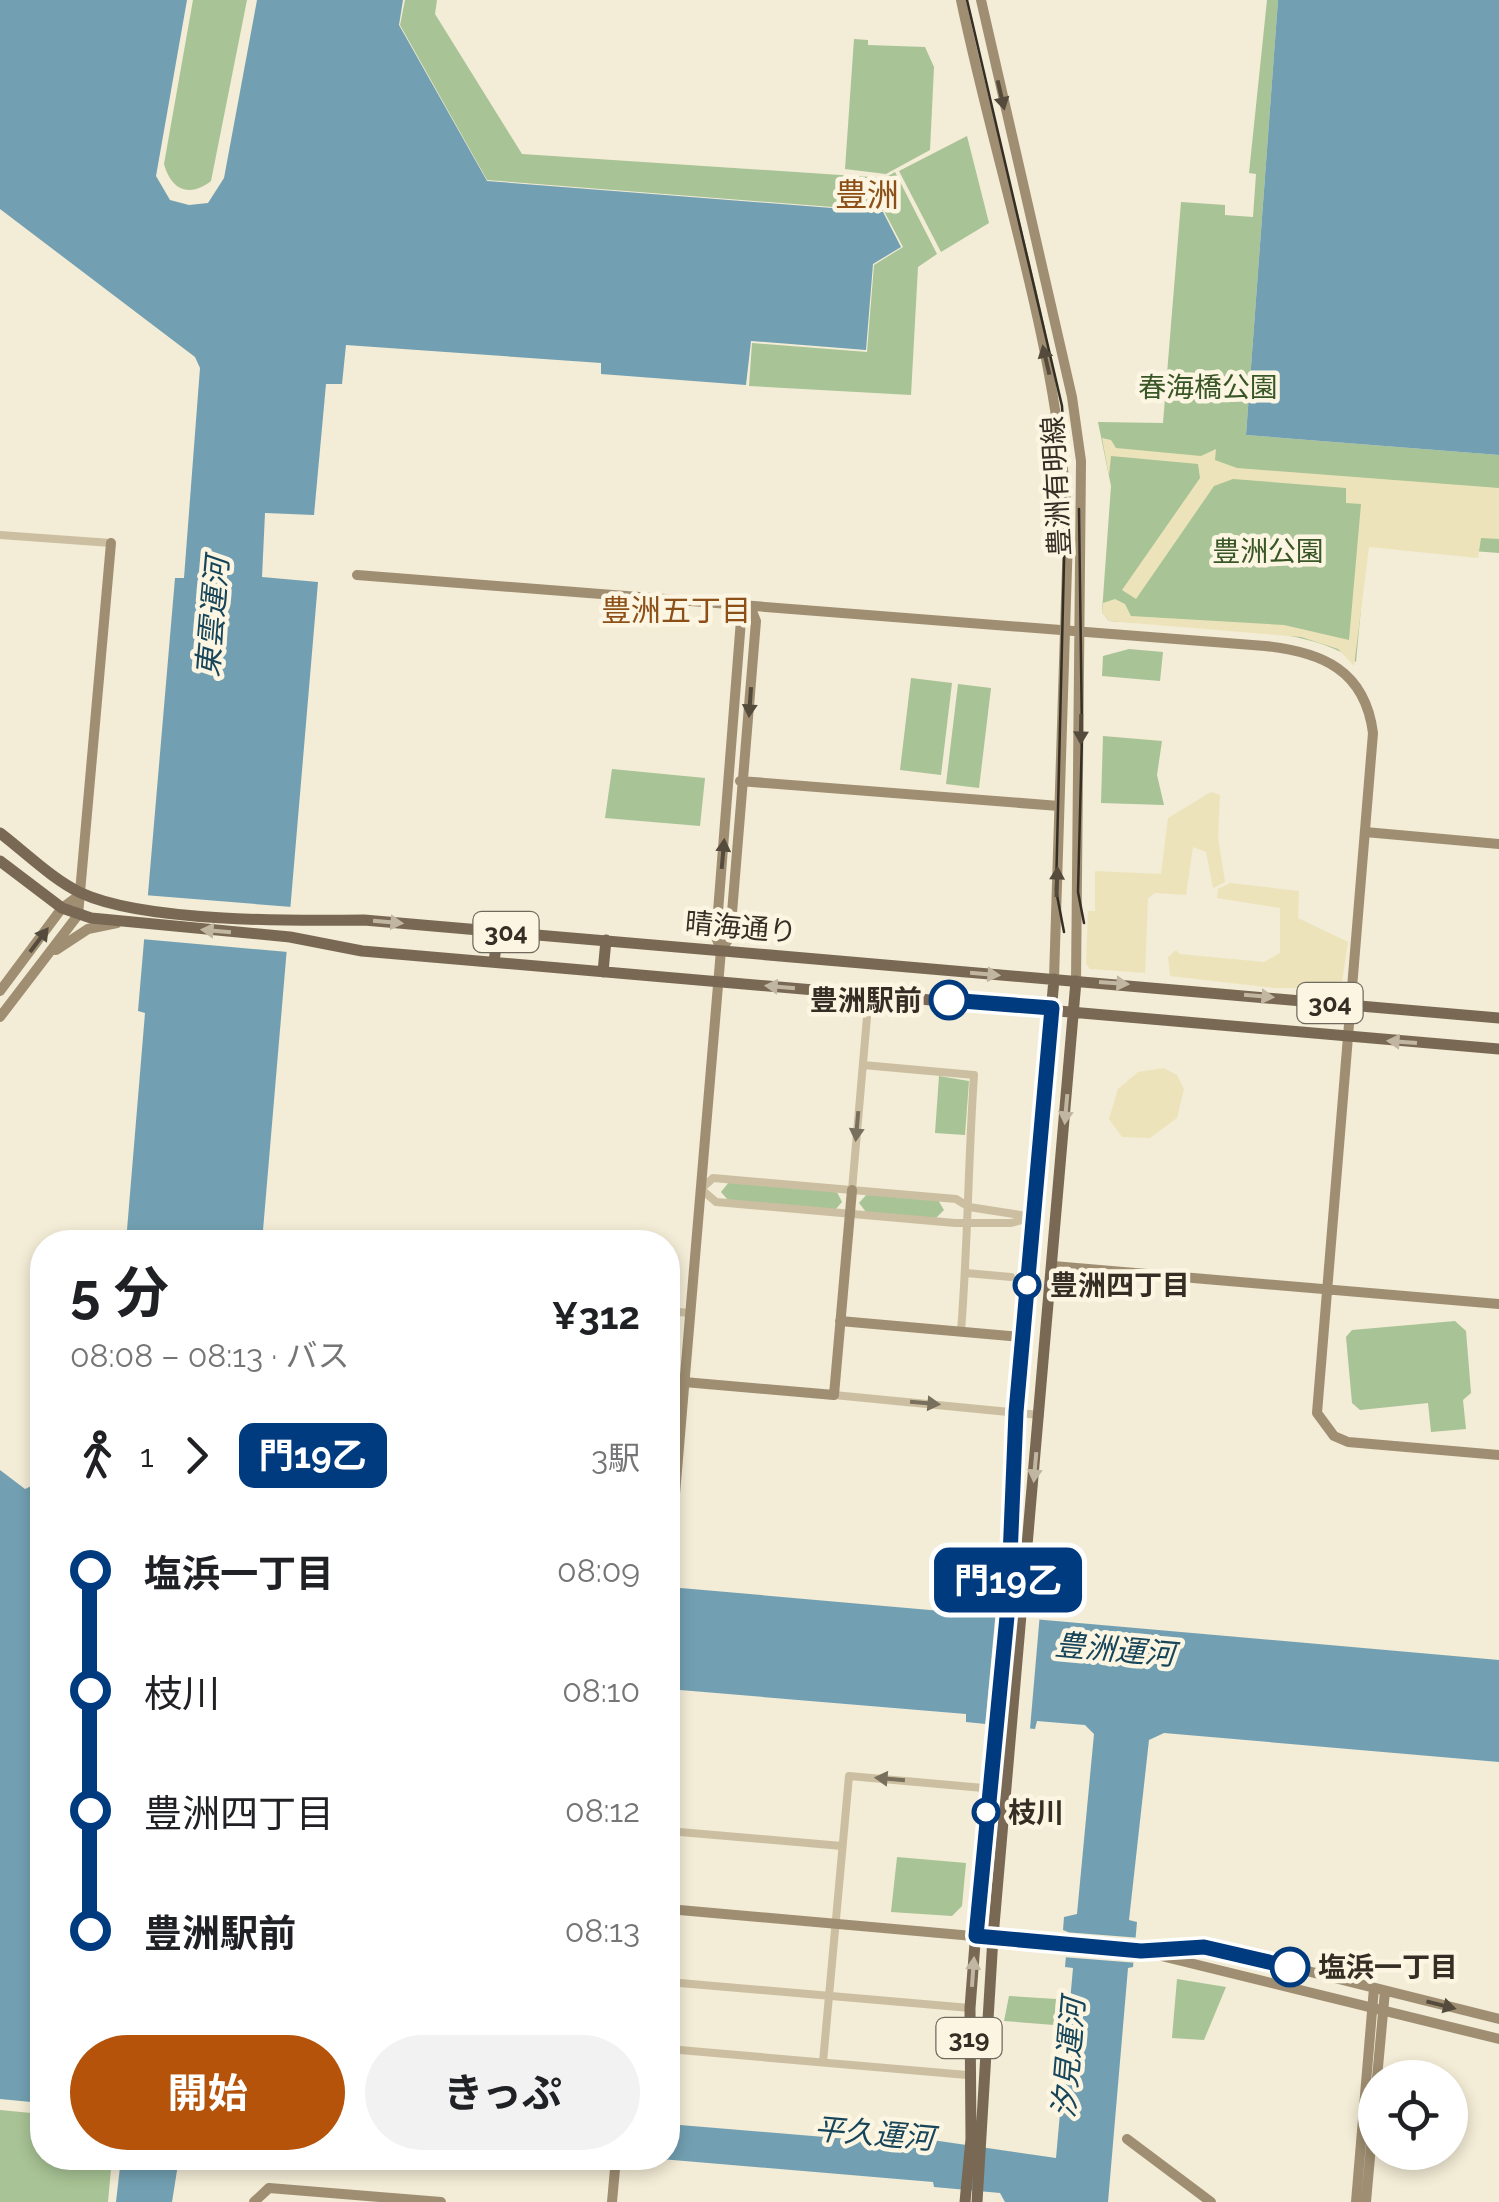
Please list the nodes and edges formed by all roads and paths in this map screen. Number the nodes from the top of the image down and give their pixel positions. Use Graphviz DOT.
graph roads {
  1 [pos="961,0"];
  2 [pos="981,0"];
  3 [pos="0,536"];
  4 [pos="111,544"];
  5 [pos="358,575"];
  6 [pos="750,606"];
  7 [pos="1064,630"];
  8 [pos="1082,632"];
  9 [pos="729,780"];
  10 [pos="744,781"];
  11 [pos="1059,806"];
  12 [pos="1365,832"];
  13 [pos="0,833"];
  14 [pos="1499,844"];
  15 [pos="0,861"];
  16 [pos="82,893"];
  17 [pos="62,908"];
  18 [pos="78,915"];
  19 [pos="117,923"];
  20 [pos="498,931"];
  21 [pos="606,940"];
  22 [pos="721,950"];
  23 [pos="494,962"];
  24 [pos="40,964"];
  25 [pos="604,972"];
  26 [pos="1054,979"];
  27 [pos="1076,980"];
  28 [pos="718,982"];
  29 [pos="0,991"];
  30 [pos="869,994"];
  31 [pos="1350,1005"];
  32 [pos="1052,1008"];
  33 [pos="1075,1012"];
  34 [pos="0,1017"];
  35 [pos="1499,1018"];
  36 [pos="1347,1038"];
  37 [pos="1499,1049"];
  38 [pos="863,1066"];
  39 [pos="701,1189"];
  40 [pos="852,1190"];
  41 [pos="969,1207"];
  42 [pos="850,1214"];
  43 [pos="1033,1217"];
  44 [pos="968,1220"];
  45 [pos="1057,1220"];
  46 [pos="1053,1266"];
  47 [pos="966,1273"];
  48 [pos="1011,1277"];
  49 [pos="1326,1289"];
  50 [pos="1499,1304"];
  51 [pos="680,1312"];
  52 [pos="690,1313"];
  53 [pos="840,1321"];
  54 [pos="961,1331"];
  55 [pos="1022,1336"];
  56 [pos="684,1382"];
  57 [pos="834,1394"];
  58 [pos="1016,1412"];
  59 [pos="1040,1414"];
  60 [pos="680,1428"];
  61 [pos="1499,1455"];
  62 [pos="987,1788"];
  63 [pos="1006,1790"];
  64 [pos="680,1832"];
  65 [pos="842,1846"];
  66 [pos="680,1911"];
  67 [pos="835,1924"];
  68 [pos="976,1936"];
  69 [pos="993,1938"];
  70 [pos="1141,1951"];
  71 [pos="680,1983"];
  72 [pos="1379,1990"];
  73 [pos="829,1996"];
  74 [pos="970,2008"];
  75 [pos="1378,2009"];
  76 [pos="1499,2019"];
  77 [pos="1499,2039"];
  78 [pos="680,2050"];
  79 [pos="1377,2060"];
  80 [pos="823,2062"];
  81 [pos="967,2075"];
  82 [pos="1127,2139"];
  83 [pos="976,2140"];
  84 [pos="615,2170"];
  85 [pos="1369,2170"];
  86 [pos="971,2198"];
  87 [pos="365,2199"];
  88 [pos="254,2202"];
  89 [pos="432,2202"];
  90 [pos="442,2202"];
  91 [pos="612,2202"];
  92 [pos="1210,2202"];
  93 [pos="1356,2202"];
  94 [pos="1366,2202"];
  7 -- 1 [label="street, 豊洲有明線, one-way"];
  2 -- 8 [label="street, 豊洲有明線, one-way"];
  3 -- 4 [label="street"];
  4 -- 16 [label="street"];
  5 -- 6 [label="street"];
  6 -- 7 [label="street"];
  6 -- 9 [label="street"];
  6 -- 10 [label="street, one-way"];
  7 -- 8 [label="street"];
  7 -- 11 [label="street, 豊洲有明線"];
  8 -- 12 [label="street"];
  8 -- 27 [label="street, 豊洲有明線, one-way"];
  9 -- 10 [label="street"];
  22 -- 9 [label="street, one-way"];
  10 -- 11 [label="street"];
  10 -- 22 [label="street"];
  26 -- 11 [label="street, 豊洲有明線, one-way"];
  12 -- 14 [label="street"];
  12 -- 31 [label="street"];
  13 -- 16 [label="main road, 晴海通り / 304"];
  15 -- 17 [label="main road, 晴海通り / 304"];
  16 -- 17 [label="street"];
  16 -- 18 [label="street"];
  16 -- 20 [label="main road, 晴海通り / 304, one-way"];
  17 -- 18 [label="main road, 晴海通り / 304"];
  29 -- 17 [label="street, one-way"];
  18 -- 19 [label="main road, 晴海通り / 304"];
  18 -- 24 [label="street"];
  23 -- 19 [label="main road, 晴海通り / 304, one-way"];
  19 -- 24 [label="street"];
  20 -- 21 [label="main road, 晴海通り / 304"];
  20 -- 23 [label="main road"];
  21 -- 22 [label="main road, 晴海通り / 304"];
  21 -- 25 [label="main road"];
  22 -- 26 [label="main road, 晴海通り / 304, one-way"];
  22 -- 28 [label="street"];
  23 -- 25 [label="main road, 晴海通り / 304"];
  24 -- 34 [label="street"];
  25 -- 28 [label="main road, 晴海通り / 304"];
  26 -- 27 [label="main road, 晴海通り / 304"];
  26 -- 32 [label="main road, 319"];
  27 -- 31 [label="main road, 晴海通り / 304, one-way"];
  27 -- 33 [label="main road, 319"];
  30 -- 28 [label="main road, 晴海通り / 304, one-way"];
  28 -- 39 [label="street"];
  30 -- 32 [label="main road, 晴海通り / 304"];
  30 -- 38 [label="street"];
  31 -- 35 [label="main road, 晴海通り / 304"];
  31 -- 36 [label="street"];
  32 -- 33 [label="main road, 晴海通り / 304"];
  32 -- 43 [label="main road, 319"];
  33 -- 36 [label="main road, 晴海通り / 304"];
  33 -- 45 [label="main road, 319, one-way"];
  37 -- 36 [label="main road, 晴海通り / 304, one-way"];
  36 -- 49 [label="street"];
  38 -- 40 [label="street, one-way"];
  38 -- 41 [label="street"];
  39 -- 40 [label="street"];
  39 -- 42 [label="street"];
  39 -- 52 [label="street"];
  40 -- 41 [label="street"];
  40 -- 42 [label="street"];
  41 -- 43 [label="street"];
  41 -- 44 [label="street"];
  42 -- 44 [label="street"];
  42 -- 53 [label="street"];
  43 -- 44 [label="street"];
  43 -- 45 [label="street"];
  43 -- 55 [label="main road, 319"];
  44 -- 47 [label="street"];
  45 -- 46 [label="main road, 319"];
  46 -- 49 [label="street"];
  46 -- 59 [label="main road, 319"];
  47 -- 48 [label="street"];
  47 -- 54 [label="street"];
  49 -- 50 [label="street"];
  49 -- 61 [label="street"];
  51 -- 52 [label="street"];
  52 -- 56 [label="street"];
  53 -- 54 [label="street"];
  53 -- 57 [label="street"];
  54 -- 55 [label="street"];
  55 -- 58 [label="main road, 319"];
  56 -- 57 [label="street"];
  56 -- 60 [label="street"];
  57 -- 58 [label="street, one-way"];
  58 -- 59 [label="street"];
  58 -- 62 [label="main road, 319"];
  59 -- 63 [label="main road, 319, one-way"];
  62 -- 63 [label="street"];
  62 -- 65 [label="street, one-way"];
  62 -- 68 [label="main road, 319"];
  63 -- 69 [label="main road, 319"];
  64 -- 65 [label="street"];
  65 -- 67 [label="street"];
  66 -- 67 [label="street"];
  67 -- 68 [label="street"];
  67 -- 73 [label="street"];
  68 -- 69 [label="street"];
  74 -- 68 [label="main road, 319, one-way"];
  69 -- 70 [label="street"];
  69 -- 83 [label="main road, 319"];
  70 -- 72 [label="street"];
  70 -- 75 [label="street"];
  71 -- 73 [label="street"];
  72 -- 75 [label="street"];
  72 -- 76 [label="street, one-way"];
  73 -- 74 [label="street"];
  73 -- 80 [label="street"];
  74 -- 81 [label="main road, 319"];
  75 -- 77 [label="street"];
  75 -- 79 [label="street"];
  75 -- 93 [label="street"];
  78 -- 80 [label="street"];
  80 -- 81 [label="street"];
  81 -- 83 [label="main road, 319"];
  82 -- 92 [label="street"];
  83 -- 86 [label="main road, 319"];
  84 -- 91 [label="street"];
  85 -- 94 [label="street"];
  87 -- 88 [label="street"];
  87 -- 89 [label="street"];
  89 -- 90 [label="street"];
}
